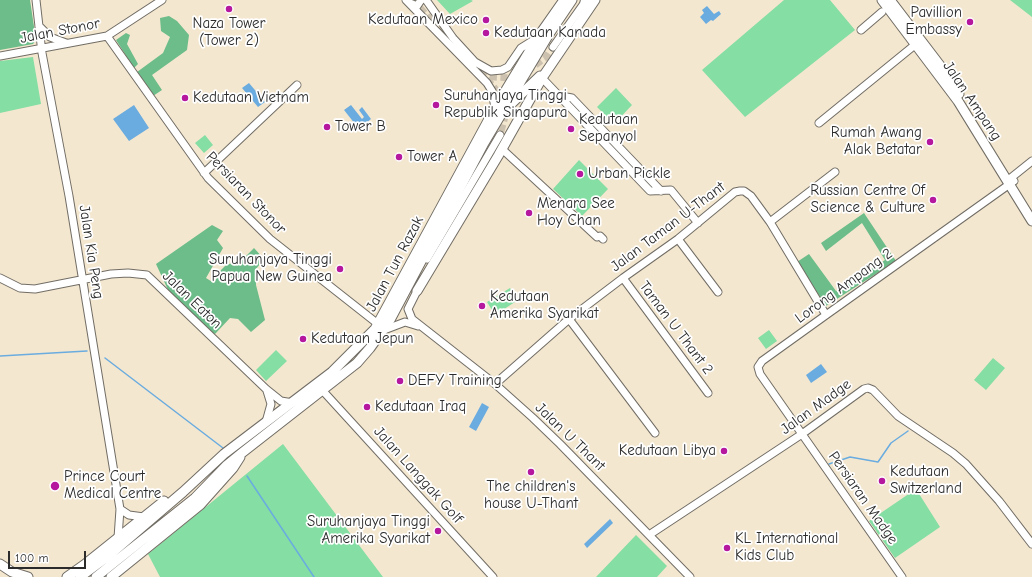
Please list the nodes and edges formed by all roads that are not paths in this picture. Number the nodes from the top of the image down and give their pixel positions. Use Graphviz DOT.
graph roads {
  1 [pos="36,0"];
  2 [pos="162,0"];
  3 [pos="421,0"];
  4 [pos="426,0"];
  5 [pos="572,0"];
  6 [pos="595,0"];
  7 [pos="882,0"];
  8 [pos="890,0"];
  9 [pos="407,1"];
  10 [pos="562,1"];
  11 [pos="586,1"];
  12 [pos="882,12"];
  13 [pos="40,26"];
  14 [pos="860,30"];
  15 [pos="106,36"];
  16 [pos="538,37"];
  17 [pos="68,44"];
  18 [pos="916,44"];
  19 [pos="553,47"];
  20 [pos="42,48"];
  21 [pos="0,56"];
  22 [pos="543,75"];
  23 [pos="297,84"];
  24 [pos="495,108"];
  25 [pos="496,123"];
  26 [pos="819,123"];
  27 [pos="500,135"];
  28 [pos="502,149"];
  29 [pos="1032,161"];
  30 [pos="835,172"];
  31 [pos="204,173"];
  32 [pos="1011,181"];
  33 [pos="1032,210"];
  34 [pos="1032,221"];
  35 [pos="770,222"];
  36 [pos="698,223"];
  37 [pos="603,239"];
  38 [pos="678,239"];
  39 [pos="0,278"];
  40 [pos="623,278"];
  41 [pos="82,280"];
  42 [pos="406,288"];
  43 [pos="417,291"];
  44 [pos="718,292"];
  45 [pos="826,314"];
  46 [pos="569,319"];
  47 [pos="381,327"];
  48 [pos="422,328"];
  49 [pos="495,384"];
  50 [pos="266,389"];
  51 [pos="323,391"];
  52 [pos="708,393"];
  53 [pos="293,403"];
  54 [pos="266,422"];
  55 [pos="655,433"];
  56 [pos="802,434"];
  57 [pos="216,461"];
  58 [pos="197,501"];
  59 [pos="120,509"];
  60 [pos="144,517"];
  61 [pos="649,535"];
  62 [pos="118,538"];
  63 [pos="1032,544"];
  64 [pos="0,564"];
  65 [pos="28,577"];
  66 [pos="62,577"];
  67 [pos="67,577"];
  68 [pos="80,577"];
  69 [pos="96,577"];
  70 [pos="103,577"];
  71 [pos="111,577"];
  72 [pos="493,577"];
  73 [pos="690,577"];
  74 [pos="902,577"];
  1 -- 13 [label="street, Jalan Kia Peng"];
  2 -- 15 [label="street, Jalan Stonor"];
  3 -- 9 [label="street"];
  4 -- 16 [label="street"];
  5 -- 25 [label="main road, Jalan Tun Razak"];
  6 -- 22 [label="main road"];
  7 -- 18 [label="main road, Jalan Ampang"];
  8 -- 32 [label="main road, Jalan Ampang"];
  9 -- 24 [label="street"];
  10 -- 16 [label="main road, Jalan Tun Razak"];
  11 -- 19 [label="street"];
  12 -- 14 [label="street"];
  13 -- 17 [label="street"];
  13 -- 20 [label="street, Jalan Kia Peng"];
  15 -- 17 [label="street, Jalan Stonor"];
  15 -- 31 [label="street, Persiaran Stonor"];
  16 -- 24 [label="main road, Jalan Tun Razak"];
  17 -- 20 [label="street, Jalan Stonor"];
  18 -- 26 [label="street"];
  18 -- 32 [label="main road, Jalan Ampang"];
  20 -- 21 [label="street, Jalan Stonor"];
  20 -- 41 [label="street, Jalan Kia Peng"];
  22 -- 25 [label="main road"];
  22 -- 28 [label="main road"];
  22 -- 36 [label="street"];
  23 -- 31 [label="street"];
  24 -- 47 [label="main road, Jalan Tun Razak"];
  25 -- 42 [label="main road, Jalan Tun Razak"];
  27 -- 42 [label="street"];
  28 -- 37 [label="street"];
  28 -- 43 [label="main road"];
  29 -- 32 [label="street, Lorong Ampang 2"];
  30 -- 35 [label="street"];
  31 -- 47 [label="street, Persiaran Stonor"];
  32 -- 33 [label="main road, Jalan Ampang"];
  32 -- 34 [label="main road, Jalan Ampang"];
  32 -- 45 [label="street, Lorong Ampang 2"];
  35 -- 36 [label="street, Jalan Taman U-Thant"];
  35 -- 45 [label="street, Jalan Taman U-Thant"];
  36 -- 38 [label="street, Jalan Taman U-Thant"];
  38 -- 40 [label="street, Jalan Taman U-Thant"];
  38 -- 44 [label="street"];
  39 -- 41 [label="street, Jalan Eaton"];
  40 -- 46 [label="street, Jalan Taman U-Thant"];
  40 -- 52 [label="street, Taman U Thant 2"];
  41 -- 50 [label="street, Jalan Eaton"];
  41 -- 59 [label="street, Jalan Kia Peng"];
  42 -- 47 [label="main road, Jalan Tun Razak"];
  43 -- 48 [label="street, Jalan U Thant"];
  45 -- 56 [label="street, Lorong Ampang 2"];
  46 -- 49 [label="street, Jalan Taman U-Thant"];
  46 -- 55 [label="street"];
  47 -- 48 [label="street, Jalan U Thant"];
  47 -- 51 [label="main road, Jalan Tun Razak"];
  47 -- 53 [label="main road, Jalan Tun Razak"];
  48 -- 49 [label="street, Jalan U Thant"];
  49 -- 61 [label="street, Jalan U Thant"];
  50 -- 53 [label="street, Jalan Eaton"];
  50 -- 54 [label="street"];
  51 -- 58 [label="main road, Jalan Tun Razak"];
  51 -- 72 [label="street, Jalan Langgak Golf"];
  53 -- 54 [label="main road, Jalan Tun Razak"];
  54 -- 57 [label="main road, Jalan Tun Razak"];
  56 -- 61 [label="street, Jalan Madge"];
  56 -- 63 [label="street, Jalan Madge"];
  56 -- 74 [label="street, Persiaran Madge"];
  57 -- 60 [label="main road"];
  57 -- 68 [label="main road, Jalan Tun Razak"];
  58 -- 69 [label="main road, Jalan Tun Razak"];
  58 -- 70 [label="main road"];
  58 -- 71 [label="main road"];
  59 -- 60 [label="street"];
  59 -- 62 [label="street, Jalan Kia Peng"];
  60 -- 62 [label="main road"];
  61 -- 73 [label="street, Jalan U Thant"];
  62 -- 67 [label="main road"];
  64 -- 65 [label="main road"];
  66 -- 67 [label="main road"];
}
